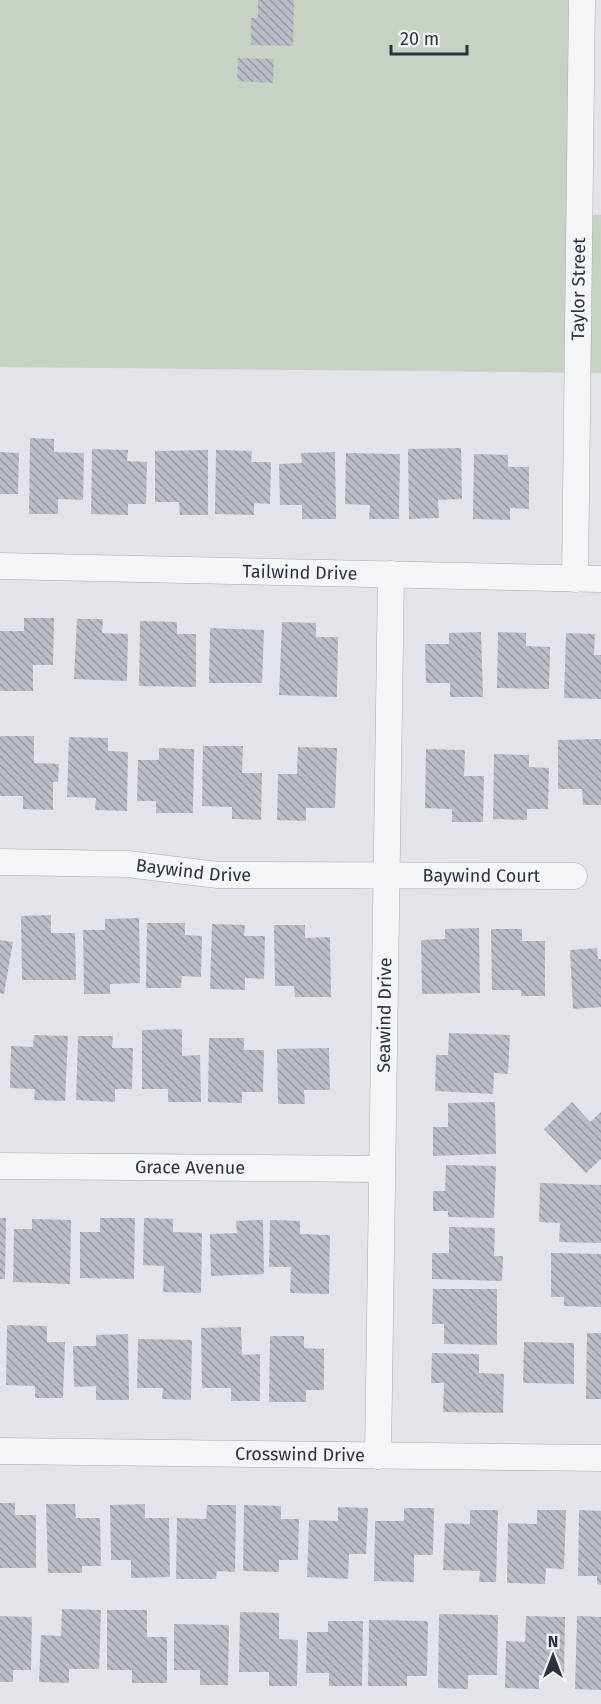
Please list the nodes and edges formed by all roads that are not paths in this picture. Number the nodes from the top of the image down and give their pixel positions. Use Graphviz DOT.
graph roads {
  1 [pos="582,0"];
  2 [pos="0,566"];
  3 [pos="391,574"];
  4 [pos="575,579"];
  5 [pos="601,579"];
  6 [pos="0,862"];
  7 [pos="387,876"];
  8 [pos="574,876"];
  9 [pos="0,1166"];
  10 [pos="382,1169"];
  11 [pos="0,1451"];
  12 [pos="378,1456"];
  13 [pos="601,1458"];
  1 -- 4 [label="street, Taylor Street"];
  2 -- 3 [label="street, Tailwind Drive"];
  3 -- 4 [label="street, Tailwind Drive"];
  3 -- 7 [label="street, Seawind Drive"];
  4 -- 5 [label="street, Tailwind Drive"];
  6 -- 7 [label="street, Baywind Drive"];
  7 -- 8 [label="street, Baywind Court"];
  7 -- 10 [label="street, Seawind Drive"];
  9 -- 10 [label="street, Grace Avenue"];
  10 -- 12 [label="street, Seawind Drive"];
  11 -- 12 [label="street, Crosswind Drive"];
  12 -- 13 [label="street, Crosswind Drive"];
}
